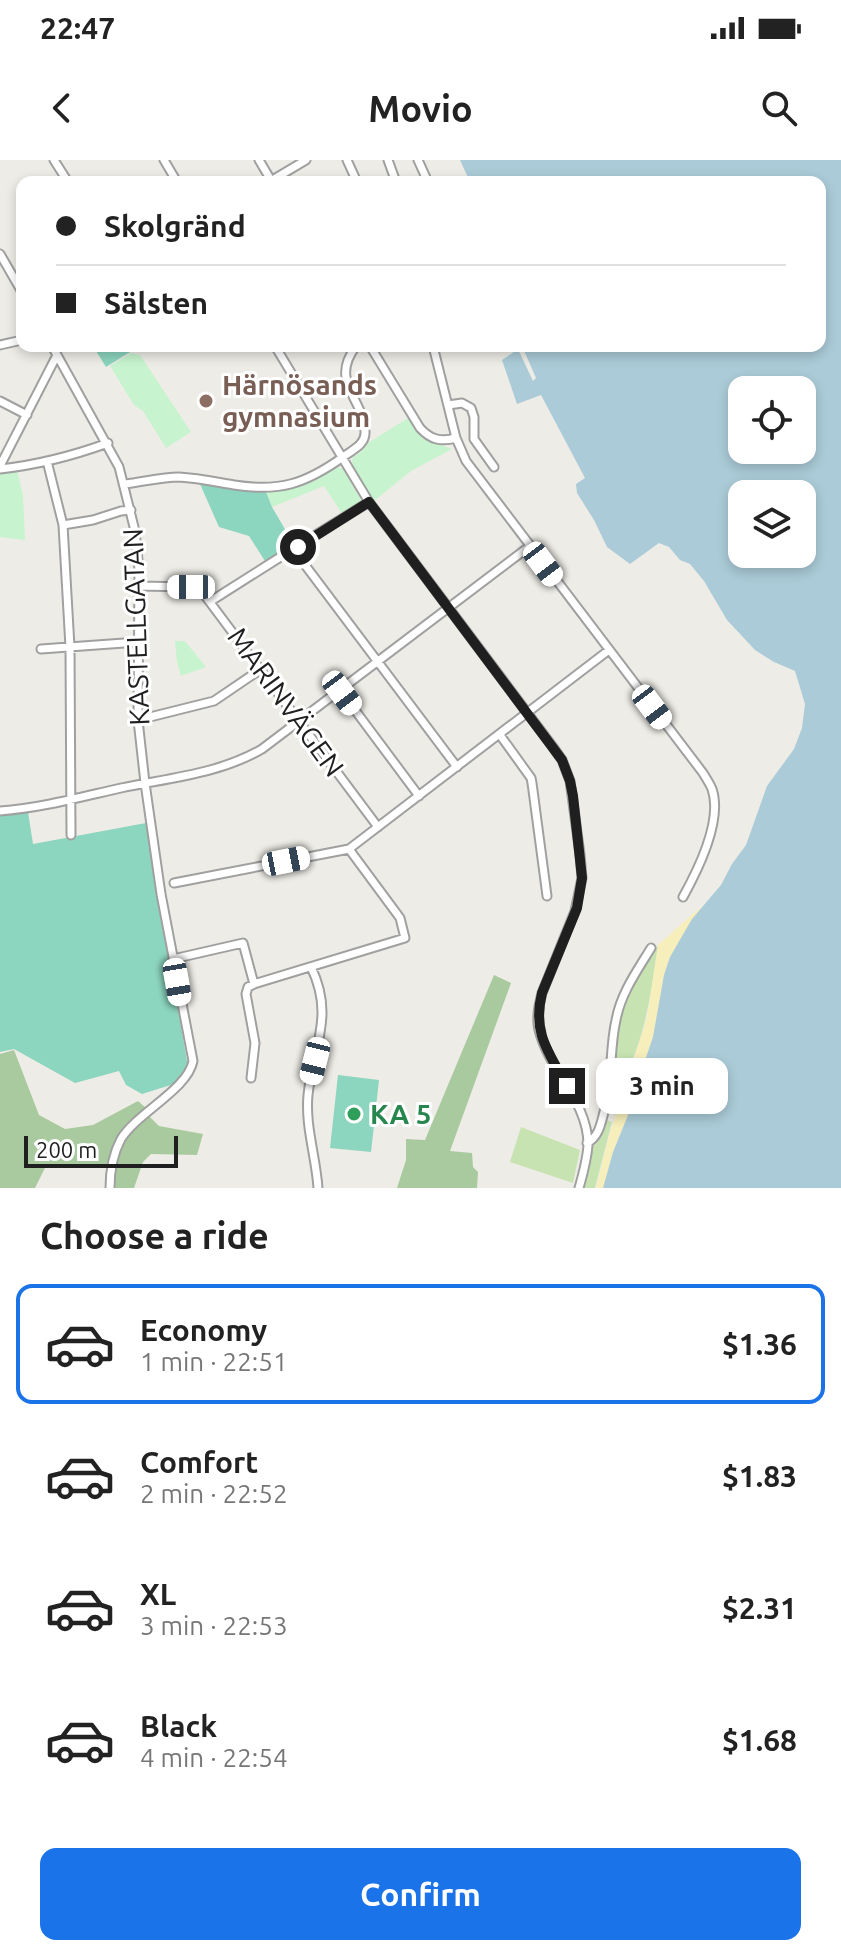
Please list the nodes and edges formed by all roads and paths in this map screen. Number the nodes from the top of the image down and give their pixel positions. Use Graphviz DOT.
graph roads {
  1 [pos="306,160"];
  2 [pos="281,176"];
  3 [pos="0,254"];
  4 [pos="16,282"];
  5 [pos="55,352"];
  6 [pos="279,352"];
  7 [pos="351,352"];
  8 [pos="374,352"];
  9 [pos="435,352"];
  10 [pos="57,355"];
  11 [pos="0,401"];
  12 [pos="448,405"];
  13 [pos="27,415"];
  14 [pos="456,438"];
  15 [pos="108,443"];
  16 [pos="342,458"];
  17 [pos="47,461"];
  18 [pos="0,467"];
  19 [pos="494,467"];
  20 [pos="125,484"];
  21 [pos="369,502"];
  22 [pos="131,510"];
  23 [pos="63,525"];
  24 [pos="530,546"];
  25 [pos="293,550"];
  26 [pos="139,586"];
  27 [pos="211,601"];
  28 [pos="448,608"];
  29 [pos="138,642"];
  30 [pos="70,647"];
  31 [pos="41,649"];
  32 [pos="609,650"];
  33 [pos="378,662"];
  34 [pos="261,669"];
  35 [pos="340,690"];
  36 [pos="527,713"];
  37 [pos="138,720"];
  38 [pos="299,721"];
  39 [pos="500,735"];
  40 [pos="457,767"];
  41 [pos="145,783"];
  42 [pos="419,796"];
  43 [pos="70,799"];
  44 [pos="0,811"];
  45 [pos="378,827"];
  46 [pos="71,835"];
  47 [pos="349,849"];
  48 [pos="174,883"];
  49 [pos="547,896"];
  50 [pos="683,897"];
  51 [pos="651,948"];
  52 [pos="173,959"];
  53 [pos="311,967"];
  54 [pos="254,984"];
  55 [pos="251,1078"];
  56 [pos="587,1143"];
  57 [pos="110,1188"];
  58 [pos="318,1188"];
  59 [pos="579,1188"];
  1 -- 2 [label="street"];
  3 -- 4 [label="street"];
  5 -- 10 [label="street, KASTELLGATAN"];
  6 -- 16 [label="street"];
  7 -- 16 [label="street"];
  8 -- 14 [label="street"];
  9 -- 12 [label="street"];
  10 -- 13 [label="street"];
  10 -- 15 [label="street, KASTELLGATAN"];
  11 -- 13 [label="street"];
  12 -- 14 [label="street"];
  12 -- 19 [label="street"];
  13 -- 18 [label="street"];
  14 -- 24 [label="street"];
  15 -- 17 [label="street"];
  15 -- 20 [label="street, KASTELLGATAN"];
  16 -- 20 [label="street"];
  16 -- 21 [label="street"];
  17 -- 18 [label="street"];
  17 -- 23 [label="street"];
  20 -- 22 [label="street, KASTELLGATAN"];
  21 -- 25 [label="street"];
  21 -- 28 [label="street"];
  22 -- 23 [label="street"];
  22 -- 26 [label="street, KASTELLGATAN"];
  23 -- 30 [label="street"];
  24 -- 28 [label="street"];
  24 -- 32 [label="street"];
  25 -- 27 [label="street"];
  25 -- 33 [label="street"];
  26 -- 27 [label="street, MARINVÄGEN"];
  26 -- 29 [label="street, KASTELLGATAN"];
  27 -- 34 [label="street, MARINVÄGEN"];
  28 -- 33 [label="street"];
  28 -- 36 [label="street"];
  29 -- 30 [label="street"];
  29 -- 37 [label="street, KASTELLGATAN"];
  30 -- 31 [label="street"];
  30 -- 43 [label="street"];
  32 -- 36 [label="street"];
  32 -- 50 [label="street"];
  33 -- 35 [label="street"];
  33 -- 40 [label="street"];
  34 -- 37 [label="street"];
  34 -- 38 [label="street, MARINVÄGEN"];
  35 -- 38 [label="street"];
  35 -- 42 [label="street"];
  36 -- 39 [label="street"];
  36 -- 56 [label="street"];
  37 -- 41 [label="street, KASTELLGATAN"];
  38 -- 41 [label="street"];
  38 -- 45 [label="street, MARINVÄGEN"];
  39 -- 40 [label="street"];
  39 -- 49 [label="street"];
  40 -- 42 [label="street"];
  41 -- 43 [label="street"];
  41 -- 52 [label="street, KASTELLGATAN"];
  42 -- 45 [label="street"];
  43 -- 44 [label="street"];
  43 -- 46 [label="street"];
  45 -- 47 [label="street"];
  47 -- 48 [label="street"];
  47 -- 53 [label="street"];
  51 -- 56 [label="street"];
  52 -- 54 [label="street"];
  52 -- 57 [label="street, KASTELLGATAN"];
  53 -- 54 [label="street"];
  53 -- 58 [label="street"];
  54 -- 55 [label="street"];
  56 -- 59 [label="street"];
}
